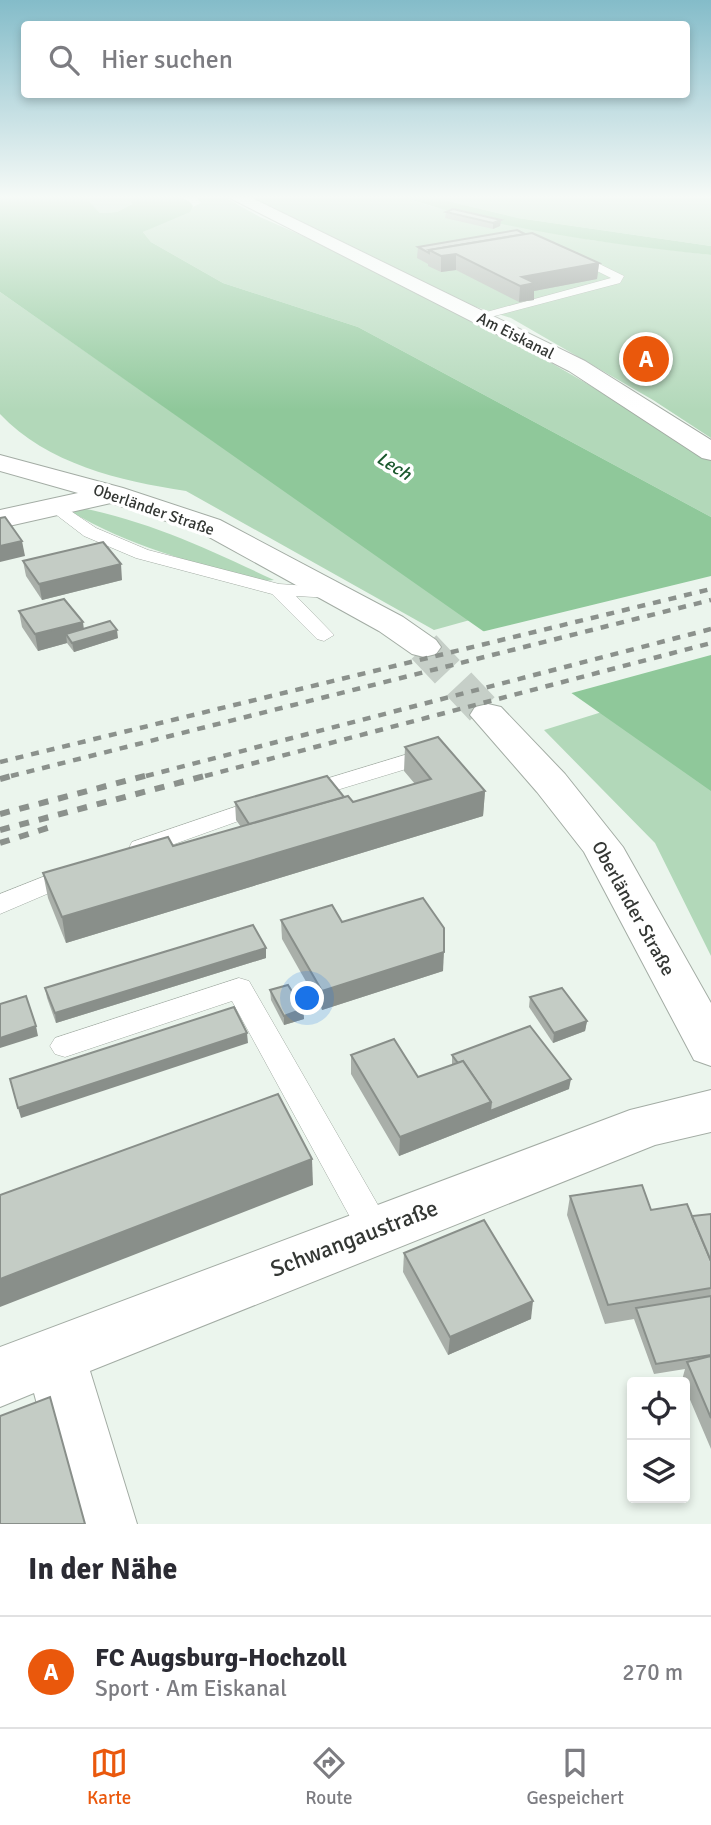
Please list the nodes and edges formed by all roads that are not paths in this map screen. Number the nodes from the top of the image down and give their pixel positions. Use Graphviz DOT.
graph roads {
  1 [pos="378,268"];
  2 [pos="601,268"];
  3 [pos="478,316"];
  4 [pos="711,452"];
  5 [pos="2,461"];
  6 [pos="113,494"];
  7 [pos="57,506"];
  8 [pos="0,519"];
  9 [pos="279,590"];
  10 [pos="332,592"];
  11 [pos="324,635"];
  12 [pos="424,647"];
  13 [pos="488,715"];
  14 [pos="408,761"];
  15 [pos="120,855"];
  16 [pos="95,864"];
  17 [pos="0,905"];
  18 [pos="65,1046"];
  19 [pos="711,1047"];
  20 [pos="711,1111"];
  21 [pos="374,1229"];
  22 [pos="27,1366"];
  23 [pos="103,1524"];
  1 -- 3 [label="street, Am Eiskanal"];
  2 -- 3 [label="lane"];
  3 -- 4 [label="street, Am Eiskanal"];
  5 -- 6 [label="street, Oberländer Straße"];
  6 -- 7 [label="street"];
  6 -- 10 [label="street, Oberländer Straße"];
  7 -- 8 [label="street"];
  7 -- 9 [label="lane, Oberländer Straße"];
  9 -- 10 [label="lane, Oberländer Straße"];
  9 -- 11 [label="lane"];
  10 -- 12 [label="street, Oberländer Straße"];
  13 -- 19 [label="street, Oberländer Straße"];
  14 -- 15 [label="lane"];
  16 -- 17 [label="lane"];
  18 -- 21 [label="lane"];
  20 -- 21 [label="street, Schwangaustraße"];
  21 -- 22 [label="street, Schwangaustraße"];
  22 -- 23 [label="street"];
}
